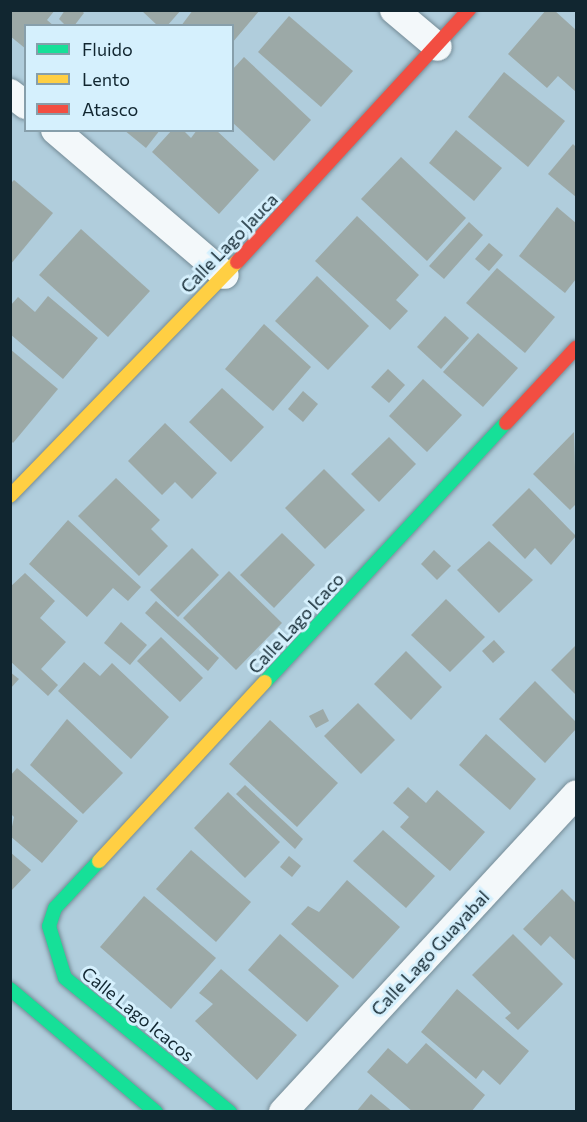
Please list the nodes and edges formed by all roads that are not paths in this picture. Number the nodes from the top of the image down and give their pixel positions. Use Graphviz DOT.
graph roads {
  1 [pos="394,10"];
  2 [pos="469,10"];
  3 [pos="438,47"];
  4 [pos="10,93"];
  5 [pos="24,104"];
  6 [pos="57,132"];
  7 [pos="225,274"];
  8 [pos="576,348"];
  9 [pos="11,494"];
  10 [pos="576,794"];
  11 [pos="49,926"];
  12 [pos="10,989"];
  13 [pos="156,1112"];
  14 [pos="230,1112"];
  15 [pos="283,1112"];
  1 -- 3 [label="street"];
  2 -- 3 [label="street, Calle Lago Jauca"];
  3 -- 7 [label="street, Calle Lago Jauca"];
  4 -- 5 [label="street"];
  6 -- 7 [label="street"];
  7 -- 9 [label="street, Calle Lago Jauca"];
  8 -- 11 [label="street, Calle Lago Icaco"];
  10 -- 15 [label="street, Calle Lago Guayabal"];
  11 -- 14 [label="street, Calle Lago Icacos"];
  12 -- 13 [label="street"];
}
